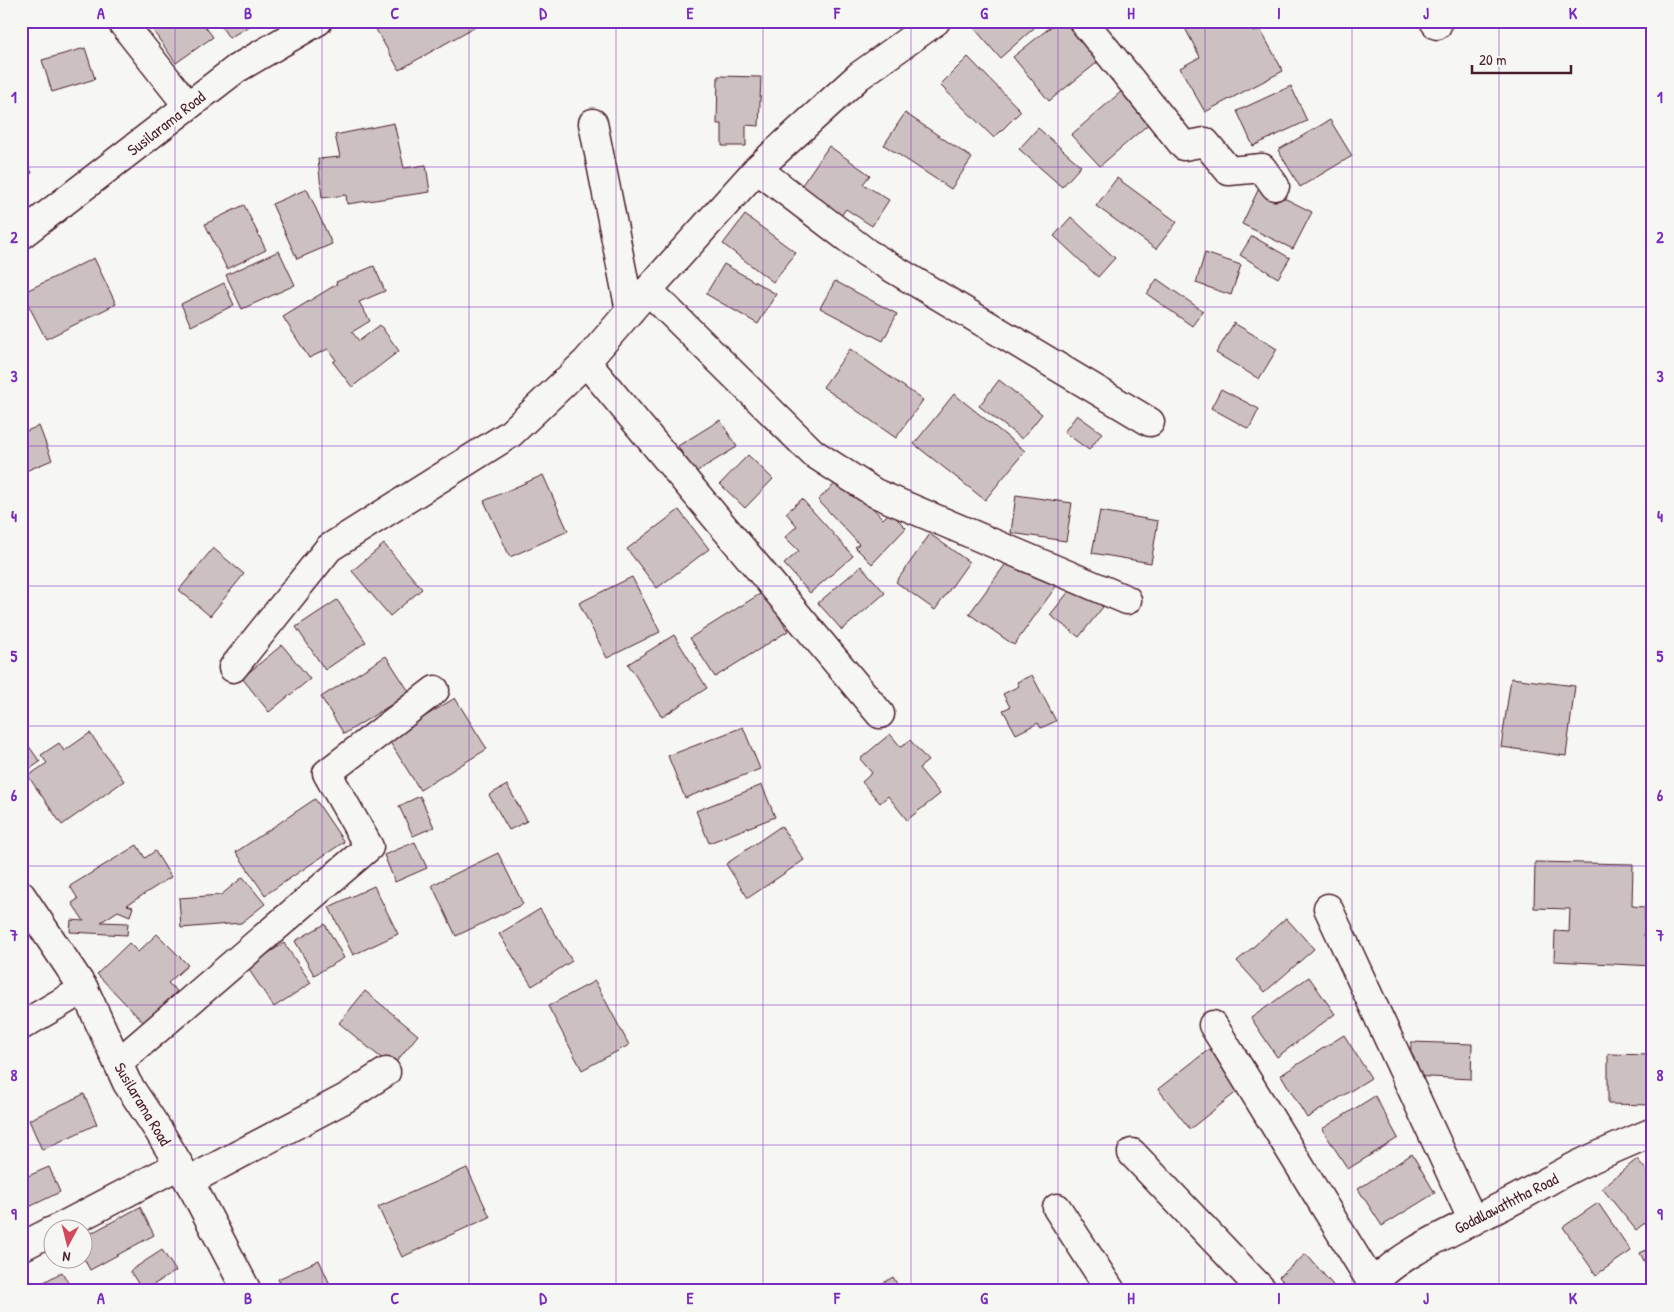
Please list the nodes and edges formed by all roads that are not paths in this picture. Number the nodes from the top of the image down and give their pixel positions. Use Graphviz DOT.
graph roads {
  1 [pos="121,21"];
  2 [pos="318,21"];
  3 [pos="936,21"];
  4 [pos="1083,21"];
  5 [pos="188,106"];
  6 [pos="593,123"];
  7 [pos="757,169"];
  8 [pos="1275,186"];
  9 [pos="21,235"];
  10 [pos="648,290"];
  11 [pos="630,311"];
  12 [pos="586,362"];
  13 [pos="1150,422"];
  14 [pos="1127,600"];
  15 [pos="233,668"];
  16 [pos="435,690"];
  17 [pos="880,714"];
  18 [pos="21,894"];
  19 [pos="1328,908"];
  20 [pos="84,989"];
  21 [pos="1213,1025"];
  22 [pos="21,1026"];
  23 [pos="118,1063"];
  24 [pos="386,1072"];
  25 [pos="1653,1132"];
  26 [pos="1132,1153"];
  27 [pos="184,1173"];
  28 [pos="1057,1208"];
  29 [pos="77,1220"];
  30 [pos="1472,1221"];
  31 [pos="42,1236"];
  32 [pos="21,1247"];
  33 [pos="1372,1288"];
  34 [pos="247,1291"];
  35 [pos="1111,1291"];
  36 [pos="1263,1291"];
  1 -- 5 [label="street"];
  2 -- 5 [label="street, Susilarama Road"];
  3 -- 7 [label="street"];
  4 -- 8 [label="street"];
  5 -- 9 [label="street, Susilarama Road"];
  6 -- 11 [label="street"];
  7 -- 10 [label="street"];
  7 -- 13 [label="street"];
  10 -- 11 [label="street"];
  10 -- 14 [label="street"];
  11 -- 12 [label="street"];
  12 -- 15 [label="street"];
  12 -- 17 [label="street"];
  16 -- 23 [label="street"];
  18 -- 20 [label="street, Susilarama Road"];
  19 -- 30 [label="street"];
  20 -- 22 [label="street"];
  20 -- 23 [label="street, Susilarama Road"];
  21 -- 33 [label="street"];
  23 -- 27 [label="street, Susilarama Road"];
  24 -- 27 [label="street"];
  25 -- 30 [label="street, Godallawaththa Road"];
  26 -- 36 [label="street"];
  27 -- 29 [label="street"];
  27 -- 34 [label="street, Susilarama Road"];
  28 -- 35 [label="street"];
  30 -- 33 [label="street, Godallawaththa Road"];
  31 -- 32 [label="street"];
}
